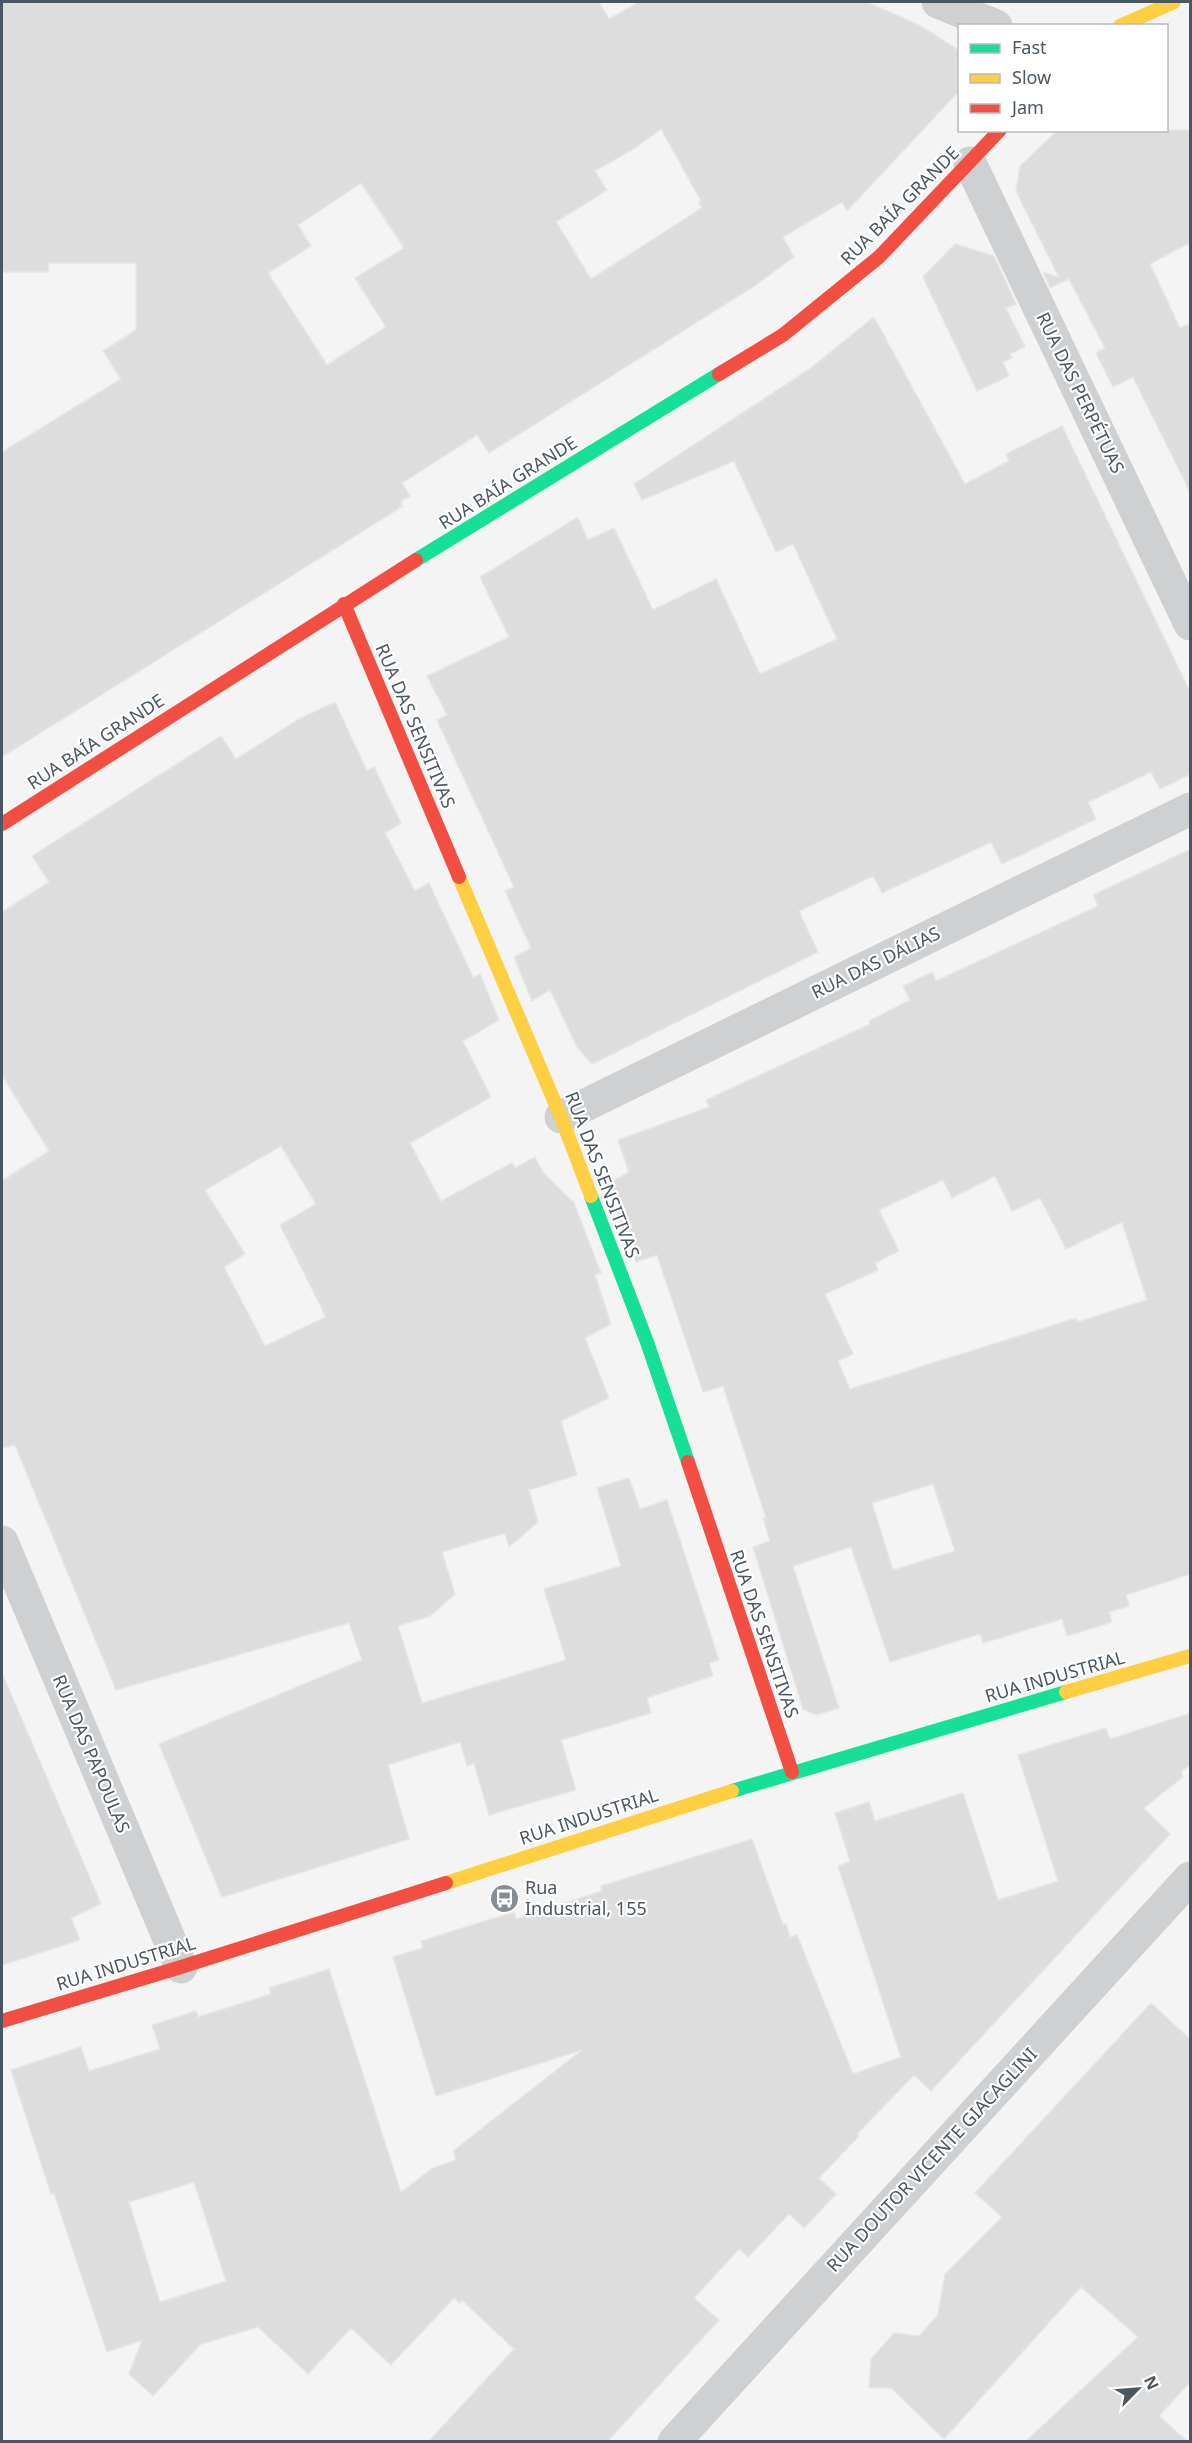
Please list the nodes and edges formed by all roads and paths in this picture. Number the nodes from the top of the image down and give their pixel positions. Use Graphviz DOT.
graph roads {
  1 [pos="938,2"];
  2 [pos="1174,2"];
  3 [pos="991,24"];
  4 [pos="1124,24"];
  5 [pos="997,132"];
  6 [pos="970,163"];
  7 [pos="344,604"];
  8 [pos="1191,624"];
  9 [pos="1191,809"];
  10 [pos="2,824"];
  11 [pos="561,1117"];
  12 [pos="2,1542"];
  13 [pos="1191,1656"];
  14 [pos="792,1772"];
  15 [pos="1191,1878"];
  16 [pos="181,1967"];
  17 [pos="2,2021"];
  18 [pos="674,2442"];
  1 -- 3 [label="street"];
  2 -- 4 [label="street"];
  5 -- 6 [label="street, RUA BAÍA GRANDE"];
  6 -- 7 [label="street, RUA BAÍA GRANDE"];
  6 -- 8 [label="street, RUA DAS PERPÉTUAS"];
  7 -- 10 [label="street, RUA BAÍA GRANDE"];
  7 -- 11 [label="street, RUA DAS SENSITIVAS"];
  9 -- 11 [label="street, RUA DAS DÁLIAS"];
  11 -- 14 [label="street, RUA DAS SENSITIVAS"];
  12 -- 16 [label="street, RUA DAS PAPOULAS"];
  13 -- 14 [label="street, RUA INDUSTRIAL"];
  14 -- 16 [label="street, RUA INDUSTRIAL"];
  15 -- 18 [label="street, RUA DOUTOR VICENTE GIACAGLINI"];
  16 -- 17 [label="street, RUA INDUSTRIAL"];
}
